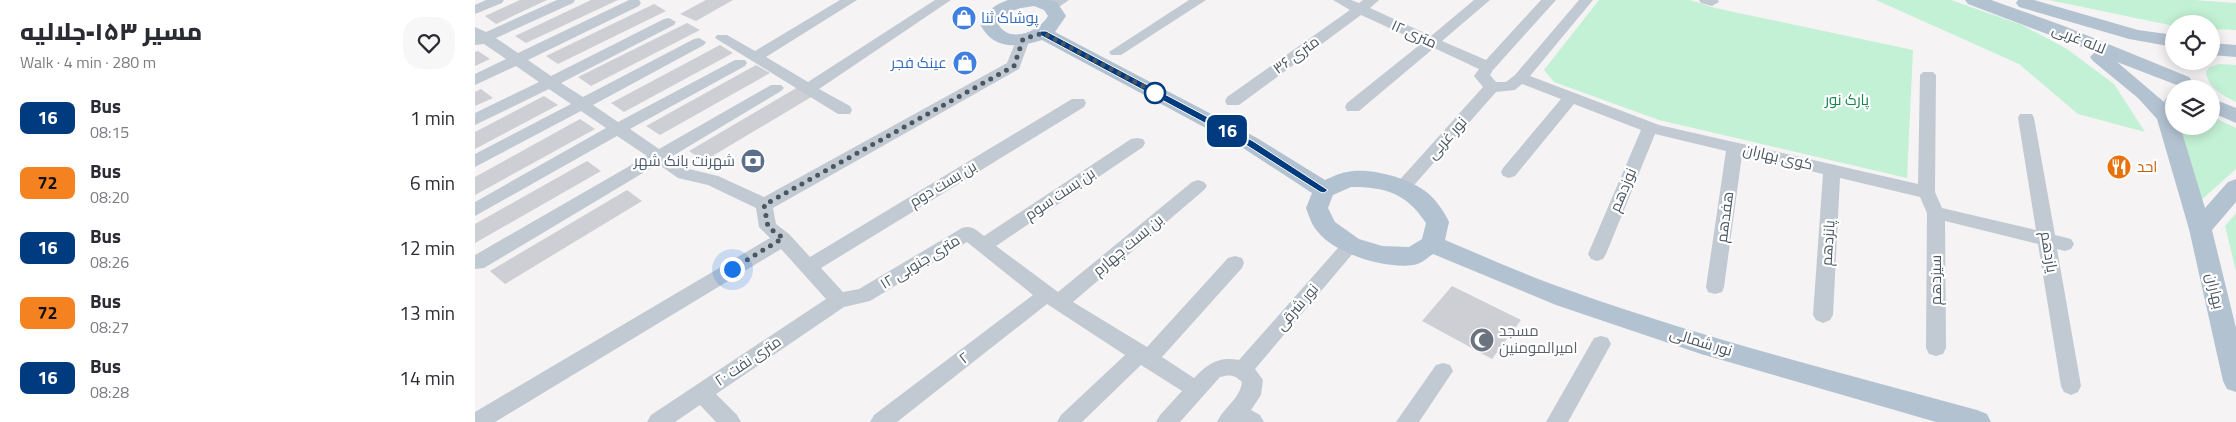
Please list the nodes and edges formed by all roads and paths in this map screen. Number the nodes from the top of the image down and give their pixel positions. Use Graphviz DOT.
graph roads {
  1 [pos="497,0"];
  2 [pos="568,0"];
  3 [pos="850,0"];
  4 [pos="944,0"];
  5 [pos="1199,0"];
  6 [pos="1340,0"];
  7 [pos="1483,0"];
  8 [pos="1549,0"];
  9 [pos="1587,0"];
  10 [pos="1974,0"];
  11 [pos="2016,0"];
  12 [pos="634,3"];
  13 [pos="1056,3"];
  14 [pos="999,4"];
  15 [pos="1366,4"];
  16 [pos="475,10"];
  17 [pos="669,22"];
  18 [pos="2057,30"];
  19 [pos="1043,33"];
  20 [pos="478,37"];
  21 [pos="722,38"];
  22 [pos="1023,39"];
  23 [pos="2165,40"];
  24 [pos="699,42"];
  25 [pos="1432,42"];
  26 [pos="2220,49"];
  27 [pos="2236,51"];
  28 [pos="1116,52"];
  29 [pos="516,59"];
  30 [pos="748,60"];
  31 [pos="1488,67"];
  32 [pos="1929,75"];
  33 [pos="1520,78"];
  34 [pos="475,80"];
  35 [pos="549,81"];
  36 [pos="2165,86"];
  37 [pos="1492,87"];
  38 [pos="776,88"];
  39 [pos="2165,88"];
  40 [pos="808,89"];
  41 [pos="1571,97"];
  42 [pos="1233,101"];
  43 [pos="1077,102"];
  44 [pos="581,103"];
  45 [pos="1353,107"];
  46 [pos="2220,108"];
  47 [pos="844,110"];
  48 [pos="2236,116"];
  49 [pos="2026,118"];
  50 [pos="475,120"];
  51 [pos="1650,127"];
  52 [pos="619,128"];
  53 [pos="2185,135"];
  54 [pos="1137,143"];
  55 [pos="1735,148"];
  56 [pos="660,156"];
  57 [pos="475,161"];
  58 [pos="1832,170"];
  59 [pos="1509,172"];
  60 [pos="1198,186"];
  61 [pos="2236,187"];
  62 [pos="1402,188"];
  63 [pos="1324,190"];
  64 [pos="1926,192"];
  65 [pos="764,205"];
  66 [pos="475,210"];
  67 [pos="1936,212"];
  68 [pos="2200,229"];
  69 [pos="783,238"];
  70 [pos="2047,240"];
  71 [pos="1432,244"];
  72 [pos="2065,244"];
  73 [pos="1351,245"];
  74 [pos="983,246"];
  75 [pos="1597,254"];
  76 [pos="477,263"];
  77 [pos="1235,263"];
  78 [pos="809,266"];
  79 [pos="1715,287"];
  80 [pos="1053,298"];
  81 [pos="839,300"];
  82 [pos="1823,315"];
  83 [pos="1601,344"];
  84 [pos="1936,348"];
  85 [pos="1145,355"];
  86 [pos="1243,369"];
  87 [pos="1443,371"];
  88 [pos="2236,382"];
  89 [pos="2071,386"];
  90 [pos="1196,390"];
  91 [pos="701,393"];
  92 [pos="1239,419"];
  93 [pos="477,422"];
  94 [pos="658,422"];
  95 [pos="730,422"];
  96 [pos="881,422"];
  97 [pos="1069,422"];
  98 [pos="1167,422"];
  99 [pos="1407,422"];
  100 [pos="1557,422"];
  101 [pos="1977,422"];
  1 -- 16 [label="street"];
  2 -- 20 [label="street"];
  3 -- 30 [label="street"];
  4 -- 40 [label="street"];
  5 -- 28 [label="street"];
  6 -- 15 [label="street, ۱۲ متری"];
  7 -- 25 [label="street"];
  8 -- 31 [label="street"];
  9 -- 33 [label="street"];
  10 -- 18 [label="main road, لاله غربی"];
  11 -- 23 [label="main road, لاله غربی"];
  12 -- 29 [label="street"];
  13 -- 14 [label="main road"];
  13 -- 19 [label="main road"];
  14 -- 22 [label="main road"];
  15 -- 25 [label="street, ۱۲ متری"];
  15 -- 42 [label="street, ۳۶ متری"];
  17 -- 35 [label="street"];
  18 -- 36 [label="main road, لاله غربی"];
  18 -- 39 [label="main road"];
  19 -- 22 [label="main road"];
  19 -- 63 [label="main road"];
  20 -- 29 [label="street"];
  21 -- 30 [label="street"];
  22 -- 65 [label="street"];
  24 -- 44 [label="street"];
  25 -- 31 [label="street, ۱۲ متری"];
  25 -- 45 [label="street"];
  26 -- 27 [label="main road"];
  29 -- 34 [label="street"];
  29 -- 35 [label="street"];
  30 -- 40 [label="street"];
  30 -- 52 [label="street"];
  31 -- 37 [label="street"];
  32 -- 64 [label="street"];
  33 -- 37 [label="street"];
  33 -- 41 [label="street, کوی بهاران"];
  35 -- 44 [label="street"];
  35 -- 50 [label="street"];
  37 -- 62 [label="street, نور غربی"];
  38 -- 56 [label="street"];
  40 -- 47 [label="street"];
  41 -- 51 [label="street, کوی بهاران"];
  41 -- 59 [label="street"];
  43 -- 78 [label="street, بن بست دوم"];
  44 -- 52 [label="street"];
  44 -- 57 [label="street"];
  46 -- 48 [label="main road"];
  49 -- 70 [label="street, یازدهم"];
  51 -- 55 [label="street, کوی بهاران"];
  51 -- 75 [label="street, نوزدهم"];
  52 -- 56 [label="street"];
  52 -- 66 [label="street"];
  53 -- 68 [label="main road, بهاران"];
  54 -- 74 [label="street, بن بست سوم"];
  55 -- 58 [label="street, کوی بهاران"];
  55 -- 79 [label="street, هفدهم"];
  56 -- 65 [label="street"];
  56 -- 76 [label="street"];
  58 -- 64 [label="street, کوی بهاران"];
  58 -- 82 [label="street, پانزدهم"];
  60 -- 80 [label="street, بن بست چهارم"];
  61 -- 68 [label="main road"];
  62 -- 63 [label="main road"];
  62 -- 71 [label="main road"];
  63 -- 73 [label="main road"];
  64 -- 67 [label="street"];
  65 -- 69 [label="street"];
  67 -- 70 [label="street"];
  67 -- 84 [label="street, سیزدهم"];
  68 -- 88 [label="main road, بهاران"];
  69 -- 78 [label="street"];
  69 -- 93 [label="street"];
  70 -- 72 [label="street"];
  70 -- 89 [label="street, یازدهم"];
  71 -- 73 [label="main road"];
  71 -- 101 [label="main road, نور شمالی"];
  73 -- 86 [label="street, نور شرقی"];
  74 -- 80 [label="street, ۱۲ متری جنوبی"];
  74 -- 81 [label="street, ۱۲ متری جنوبی"];
  77 -- 85 [label="street"];
  78 -- 81 [label="street"];
  80 -- 85 [label="street, ۱۲ متری جنوبی"];
  80 -- 96 [label="street, ۲"];
  81 -- 91 [label="street, ۲۰ متری نفت"];
  83 -- 100 [label="street"];
  85 -- 90 [label="street, ۱۲ متری جنوبی"];
  85 -- 97 [label="street"];
  86 -- 90 [label="street"];
  86 -- 92 [label="street"];
  87 -- 99 [label="street"];
  90 -- 98 [label="street"];
  91 -- 94 [label="street, ۲۰ متری نفت"];
  91 -- 95 [label="street"];
}
